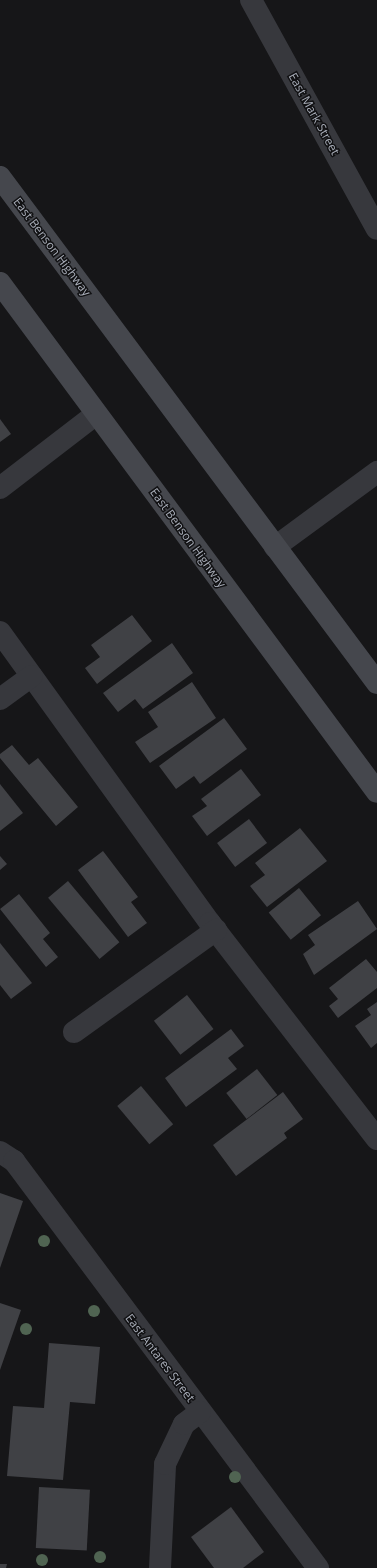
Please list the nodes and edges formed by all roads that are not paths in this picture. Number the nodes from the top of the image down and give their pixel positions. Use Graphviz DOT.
graph roads {
  1 [pos="251,0"];
  2 [pos="0,177"];
  3 [pos="377,228"];
  4 [pos="0,283"];
  5 [pos="96,414"];
  6 [pos="377,472"];
  7 [pos="0,488"];
  8 [pos="275,547"];
  9 [pos="0,632"];
  10 [pos="32,676"];
  11 [pos="377,684"];
  12 [pos="0,699"];
  13 [pos="377,792"];
  14 [pos="216,930"];
  15 [pos="74,1032"];
  16 [pos="377,1140"];
  17 [pos="0,1152"];
  18 [pos="200,1412"];
  19 [pos="160,1568"];
  20 [pos="318,1568"];
  1 -- 3 [label="street, East Mark Street"];
  2 -- 8 [label="main road, East Benson Highway"];
  4 -- 5 [label="main road, East Benson Highway"];
  5 -- 7 [label="street"];
  5 -- 13 [label="main road, East Benson Highway"];
  6 -- 8 [label="street"];
  8 -- 11 [label="main road, East Benson Highway"];
  9 -- 10 [label="street"];
  10 -- 12 [label="street"];
  10 -- 14 [label="street"];
  14 -- 15 [label="street"];
  14 -- 16 [label="street"];
  17 -- 18 [label="street, East Antares Street"];
  18 -- 19 [label="street"];
  18 -- 20 [label="street, East Antares Street"];
}
